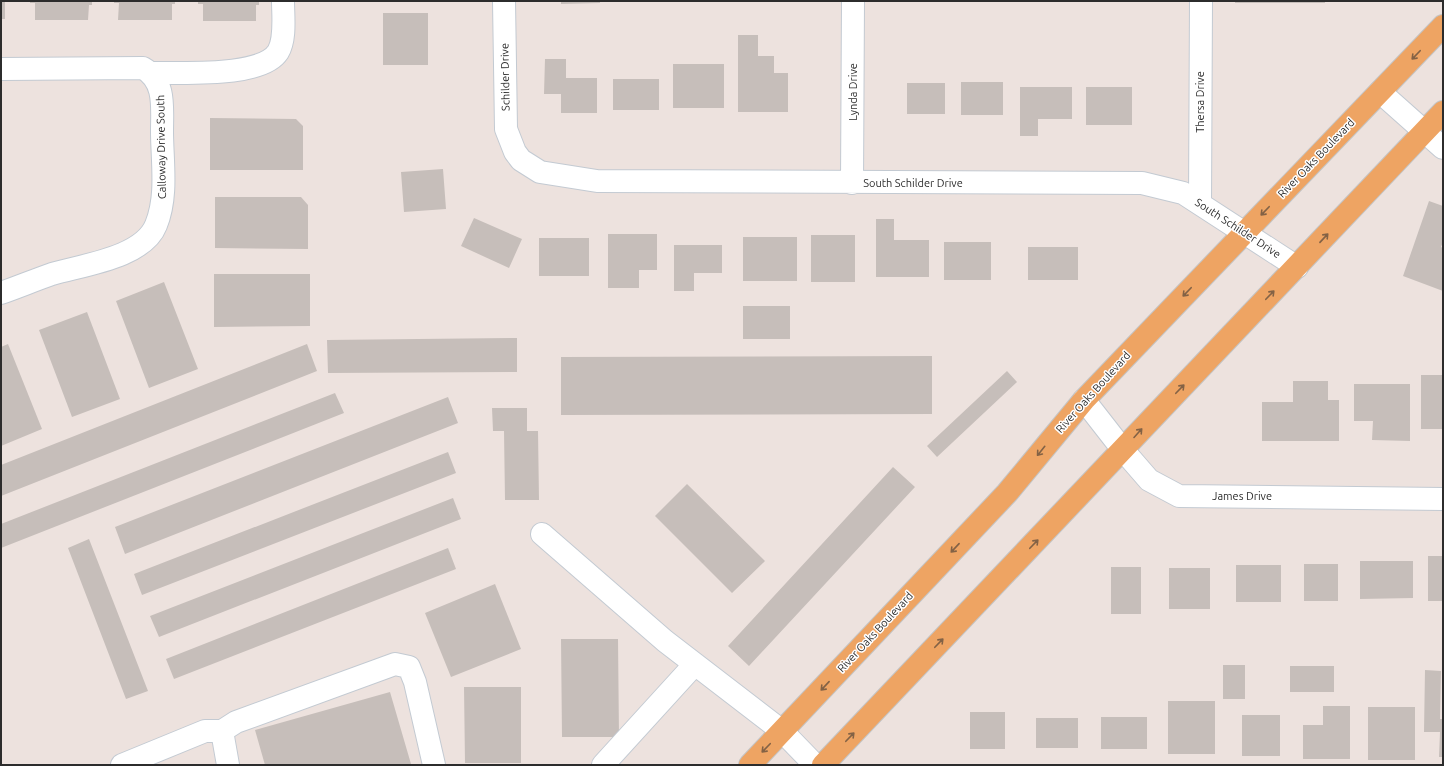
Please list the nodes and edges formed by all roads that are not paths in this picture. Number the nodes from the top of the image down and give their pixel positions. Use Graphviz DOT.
graph roads {
  1 [pos="283,1"];
  2 [pos="504,1"];
  3 [pos="853,1"];
  4 [pos="1201,1"];
  5 [pos="1443,26"];
  6 [pos="1,69"];
  7 [pos="152,73"];
  8 [pos="1380,92"];
  9 [pos="1443,112"];
  10 [pos="1424,132"];
  11 [pos="1443,148"];
  12 [pos="515,152"];
  13 [pos="852,183"];
  14 [pos="1200,203"];
  15 [pos="1245,232"];
  16 [pos="1297,267"];
  17 [pos="1,293"];
  18 [pos="1084,400"];
  19 [pos="1123,450"];
  20 [pos="1443,499"];
  21 [pos="542,534"];
  22 [pos="695,664"];
  23 [pos="222,731"];
  24 [pos="782,731"];
  25 [pos="122,765"];
  26 [pos="228,765"];
  27 [pos="434,765"];
  28 [pos="602,765"];
  29 [pos="750,765"];
  30 [pos="814,765"];
  31 [pos="823,765"];
  1 -- 7 [label="street"];
  2 -- 12 [label="street, Schilder Drive"];
  3 -- 13 [label="street, Lynda Drive"];
  4 -- 14 [label="street, Thersa Drive"];
  5 -- 8 [label="main road, River Oaks Boulevard, one-way"];
  6 -- 7 [label="street"];
  7 -- 17 [label="street, Calloway Drive South"];
  8 -- 10 [label="street"];
  8 -- 15 [label="main road, River Oaks Boulevard, one-way"];
  9 -- 10 [label="main road"];
  10 -- 11 [label="street"];
  16 -- 10 [label="main road, one-way"];
  12 -- 13 [label="street, South Schilder Drive"];
  13 -- 14 [label="street, South Schilder Drive"];
  14 -- 15 [label="street, South Schilder Drive"];
  15 -- 16 [label="street, South Schilder Drive"];
  15 -- 18 [label="main road, River Oaks Boulevard, one-way"];
  19 -- 16 [label="main road, one-way"];
  18 -- 19 [label="street, James Drive"];
  18 -- 24 [label="main road, River Oaks Boulevard, one-way"];
  19 -- 20 [label="street, James Drive"];
  31 -- 19 [label="main road, one-way"];
  21 -- 22 [label="street"];
  22 -- 24 [label="street"];
  22 -- 28 [label="street"];
  23 -- 25 [label="street"];
  23 -- 26 [label="street"];
  23 -- 27 [label="street"];
  24 -- 29 [label="main road, River Oaks Boulevard, one-way"];
  24 -- 30 [label="street"];
}
